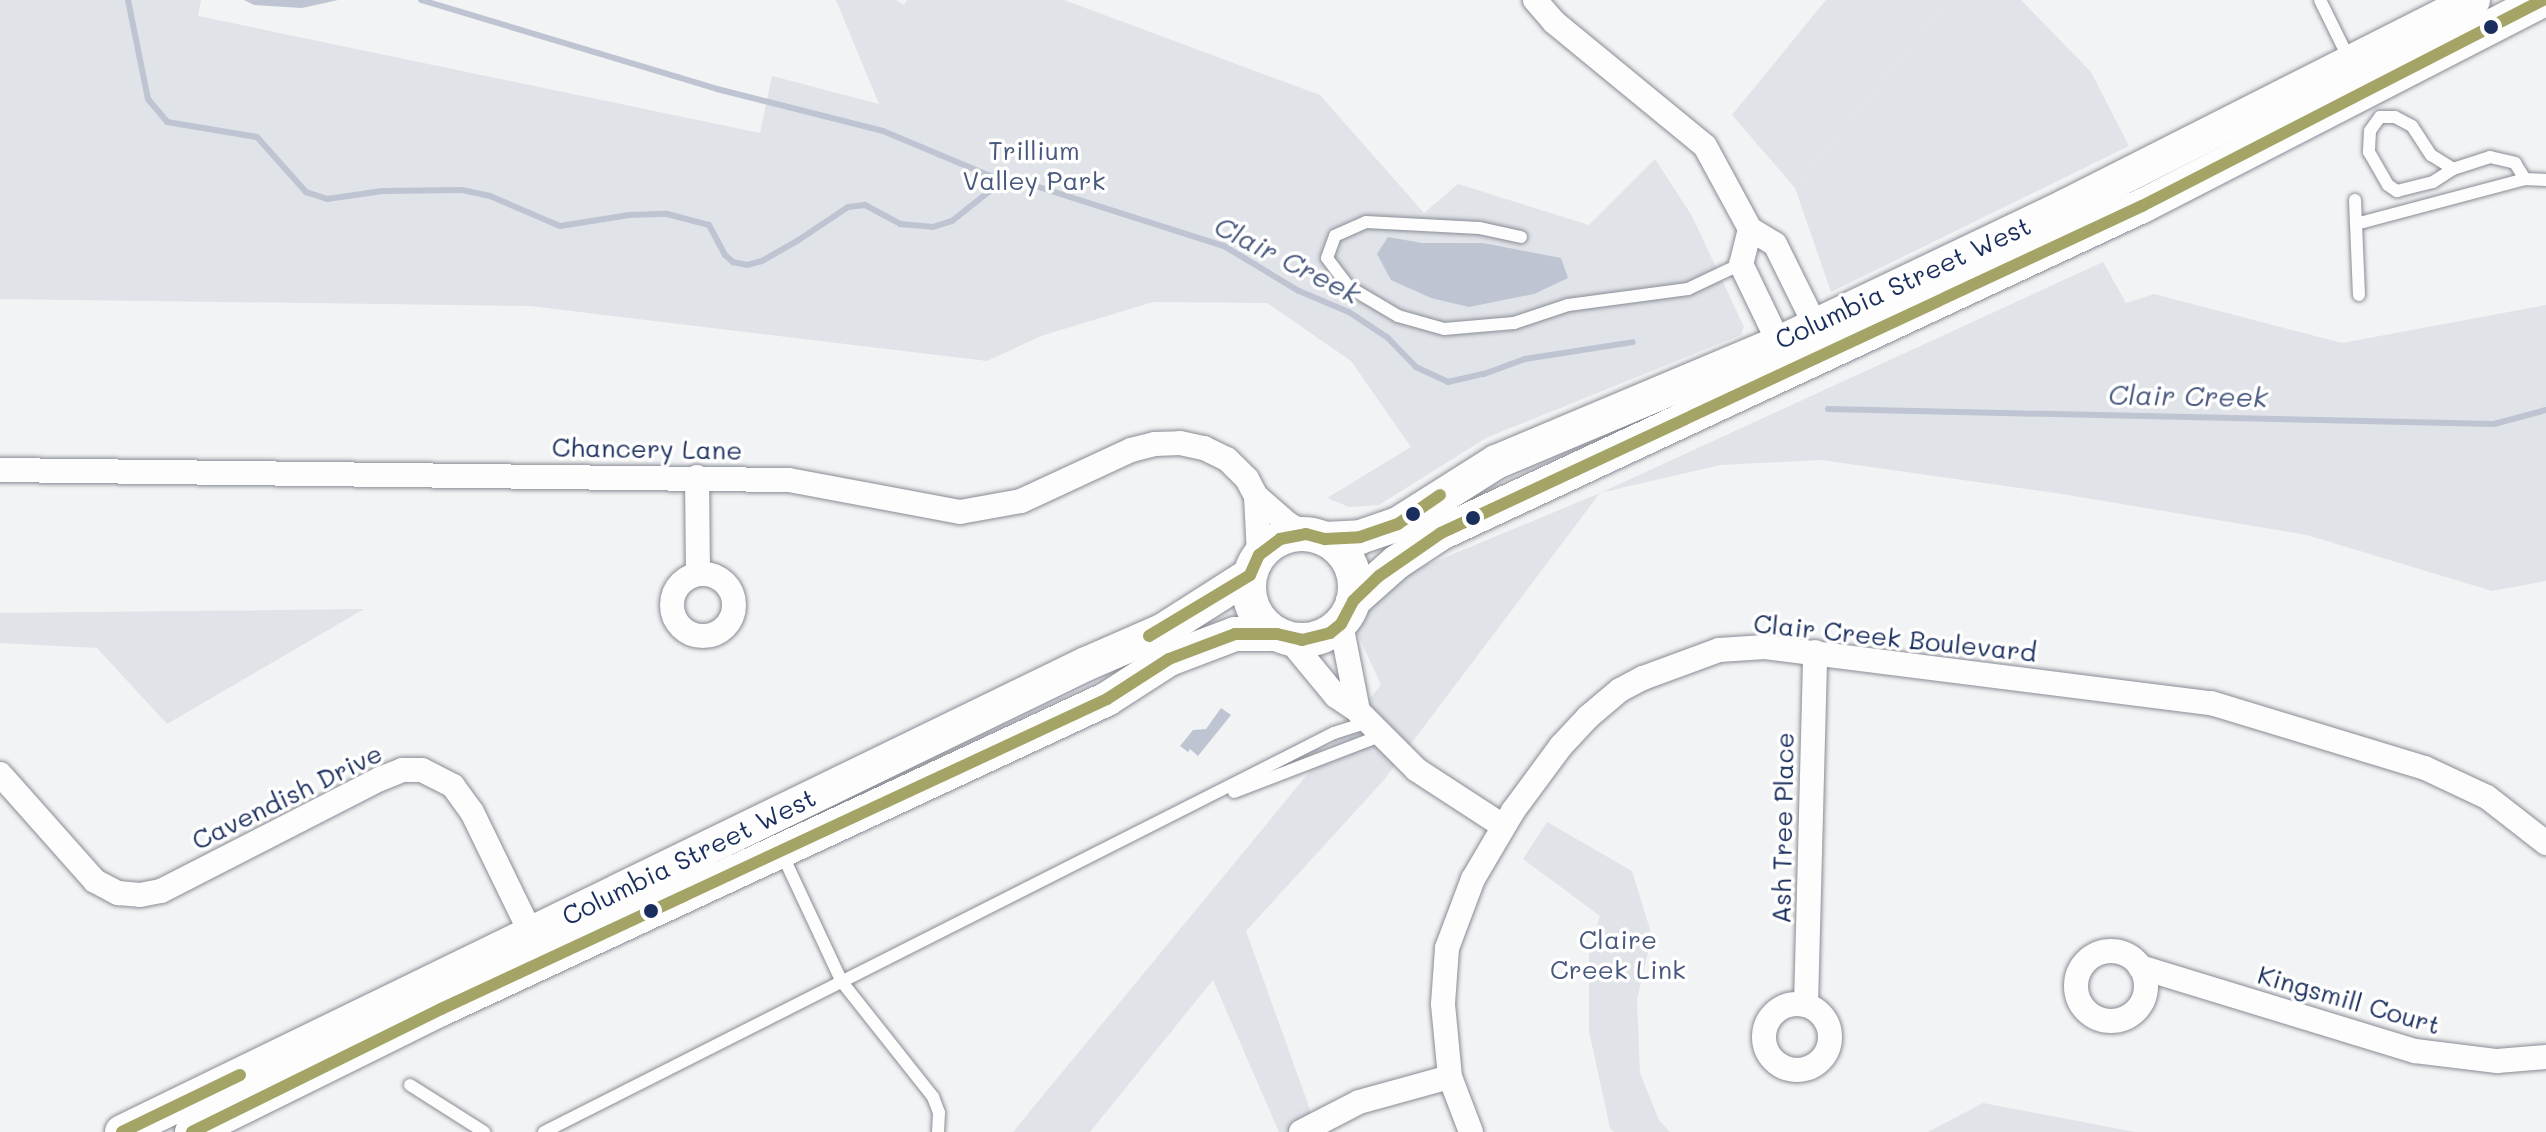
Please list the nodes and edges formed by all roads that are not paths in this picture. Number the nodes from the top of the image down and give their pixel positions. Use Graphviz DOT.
graph roads {
  1 [pos="1535,0"];
  2 [pos="2320,0"];
  3 [pos="2473,0"];
  4 [pos="2543,0"];
  5 [pos="2362,85"];
  6 [pos="2453,169"];
  7 [pos="2525,179"];
  8 [pos="2546,180"];
  9 [pos="2355,200"];
  10 [pos="2073,221"];
  11 [pos="2356,224"];
  12 [pos="1750,229"];
  13 [pos="1521,237"];
  14 [pos="1741,264"];
  15 [pos="2359,295"];
  16 [pos="1815,325"];
  17 [pos="1779,343"];
  18 [pos="1812,363"];
  19 [pos="0,470"];
  20 [pos="697,477"];
  21 [pos="1256,496"];
  22 [pos="1315,537"];
  23 [pos="1255,565"];
  24 [pos="698,574"];
  25 [pos="1347,612"];
  26 [pos="1283,636"];
  27 [pos="1815,652"];
  28 [pos="1369,723"];
  29 [pos="0,774"];
  30 [pos="1175,815"];
  31 [pos="1503,826"];
  32 [pos="2544,836"];
  33 [pos="780,850"];
  34 [pos="537,948"];
  35 [pos="2140,967"];
  36 [pos="842,982"];
  37 [pos="1806,1005"];
  38 [pos="2546,1057"];
  39 [pos="1450,1077"];
  40 [pos="410,1085"];
  41 [pos="122,1132"];
  42 [pos="192,1132"];
  43 [pos="484,1132"];
  44 [pos="544,1132"];
  45 [pos="938,1132"];
  46 [pos="1301,1132"];
  47 [pos="1471,1132"];
  1 -- 12 [label="street"];
  2 -- 5 [label="lane"];
  3 -- 5 [label="main road, Columbia Street West"];
  4 -- 5 [label="main road, Columbia Street West"];
  5 -- 6 [label="lane"];
  5 -- 6 [label="lane"];
  5 -- 10 [label="main road, Columbia Street West"];
  6 -- 7 [label="lane"];
  7 -- 8 [label="lane"];
  7 -- 11 [label="lane"];
  9 -- 11 [label="lane"];
  10 -- 16 [label="main road, Columbia Street West"];
  10 -- 18 [label="main road, Columbia Street West"];
  11 -- 15 [label="lane"];
  12 -- 14 [label="street"];
  12 -- 16 [label="street"];
  13 -- 14 [label="lane"];
  14 -- 17 [label="street"];
  16 -- 17 [label="main road, Columbia Street West"];
  16 -- 18 [label="street"];
  17 -- 18 [label="street"];
  17 -- 22 [label="main road, Columbia Street West"];
  18 -- 25 [label="main road, Columbia Street West"];
  19 -- 20 [label="street, Chancery Lane"];
  20 -- 21 [label="street, Chancery Lane"];
  20 -- 24 [label="street"];
  21 -- 22 [label="street, Chancery Lane"];
  21 -- 23 [label="street"];
  22 -- 23 [label="main road"];
  22 -- 25 [label="main road"];
  23 -- 26 [label="main road"];
  23 -- 34 [label="main road, Columbia Street West"];
  25 -- 26 [label="main road"];
  25 -- 28 [label="street"];
  26 -- 28 [label="street"];
  26 -- 33 [label="main road, Columbia Street West"];
  27 -- 31 [label="street, Clair Creek Boulevard"];
  27 -- 32 [label="street, Clair Creek Boulevard"];
  27 -- 37 [label="street, Ash Tree Place"];
  28 -- 30 [label="lane"];
  28 -- 30 [label="lane"];
  28 -- 31 [label="street"];
  29 -- 34 [label="street, Cavendish Drive"];
  30 -- 36 [label="lane"];
  31 -- 39 [label="street, Clair Creek Boulevard"];
  33 -- 34 [label="main road, Columbia Street West"];
  33 -- 36 [label="lane"];
  34 -- 41 [label="main road, Columbia Street West"];
  34 -- 42 [label="main road, Columbia Street West"];
  35 -- 38 [label="street, Kingsmill Court"];
  36 -- 44 [label="lane"];
  36 -- 45 [label="lane"];
  39 -- 46 [label="street"];
  39 -- 47 [label="street, Clair Creek Boulevard"];
  40 -- 43 [label="lane"];
}
